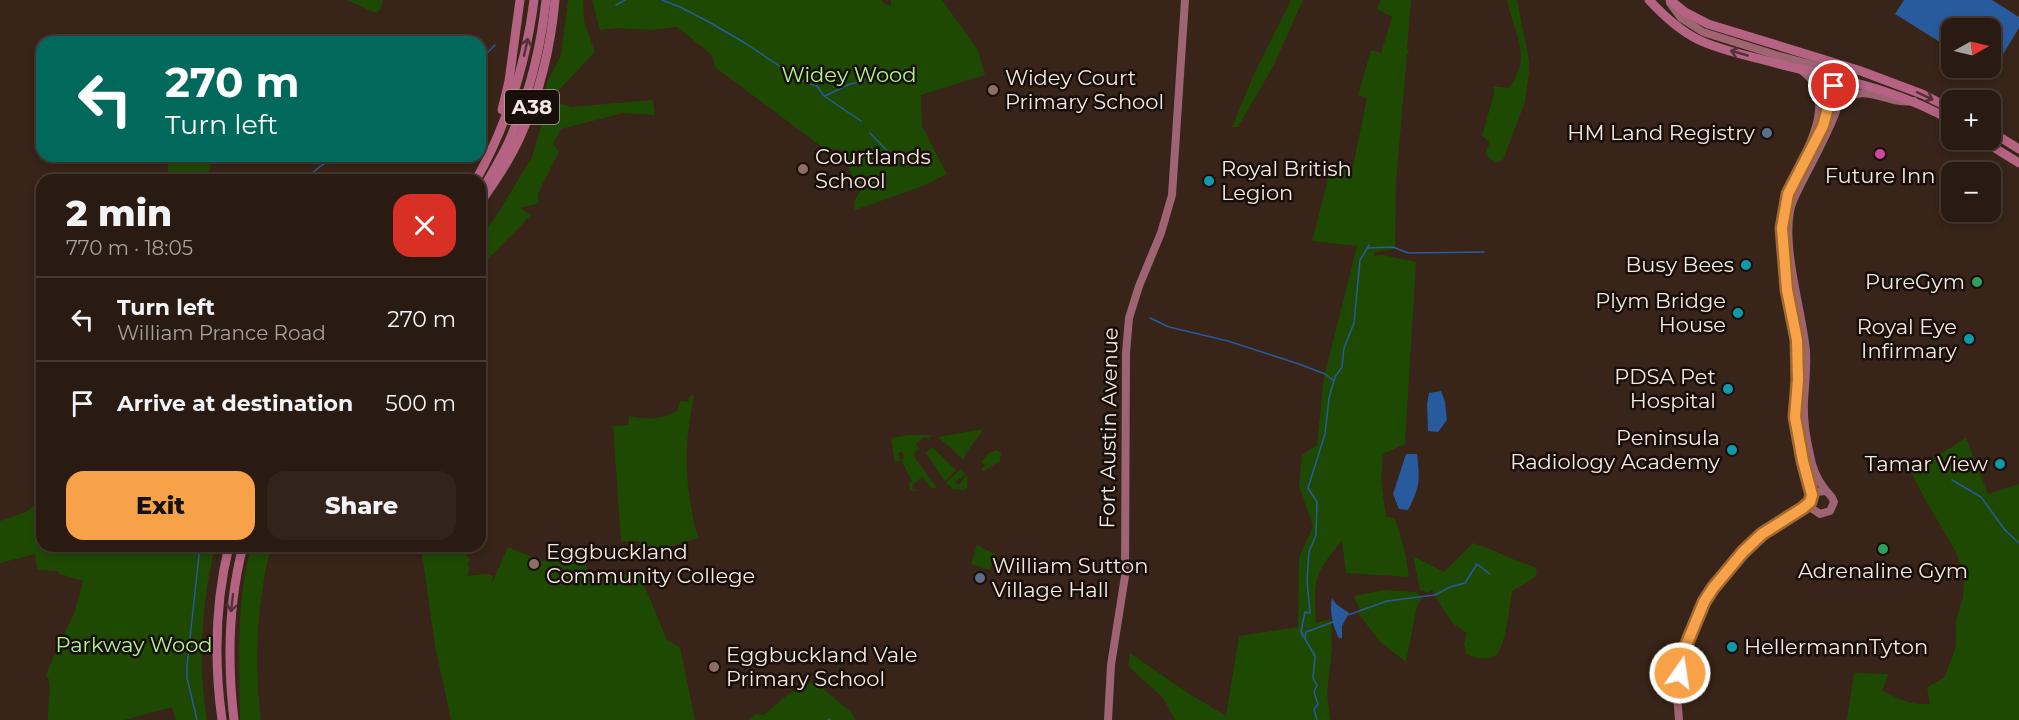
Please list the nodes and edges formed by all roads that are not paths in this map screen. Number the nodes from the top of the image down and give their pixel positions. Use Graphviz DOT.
graph roads {
  1 [pos="520,0"];
  2 [pos="534,0"];
  3 [pos="546,0"];
  4 [pos="555,0"];
  5 [pos="1185,0"];
  6 [pos="1649,0"];
  7 [pos="1669,0"];
  8 [pos="1801,70"];
  9 [pos="1858,70"];
  10 [pos="1839,81"];
  11 [pos="1914,101"];
  12 [pos="1839,103"];
  13 [pos="1941,104"];
  14 [pos="1941,115"];
  15 [pos="2001,137"];
  16 [pos="2019,149"];
  17 [pos="1999,150"];
  18 [pos="486,152"];
  19 [pos="486,160"];
  20 [pos="484,162"];
  21 [pos="485,162"];
  22 [pos="2019,162"];
  23 [pos="482,170"];
  24 [pos="480,174"];
  25 [pos="1797,174"];
  26 [pos="486,183"];
  27 [pos="486,194"];
  28 [pos="1826,491"];
  29 [pos="1812,502"];
  30 [pos="228,552"];
  31 [pos="242,552"];
  32 [pos="222,720"];
  33 [pos="234,720"];
  34 [pos="1108,720"];
  35 [pos="1678,720"];
  1 -- 18 [label="highway, A38"];
  19 -- 2 [label="highway, A38, one-way"];
  3 -- 26 [label="highway, A38"];
  4 -- 27 [label="highway, A38"];
  5 -- 34 [label="main road, Fort Austin Avenue"];
  8 -- 6 [label="highway, one-way"];
  7 -- 9 [label="highway"];
  7 -- 10 [label="main road"];
  8 -- 10 [label="highway"];
  8 -- 25 [label="main road"];
  9 -- 10 [label="main road"];
  9 -- 13 [label="highway, one-way"];
  10 -- 11 [label="highway"];
  10 -- 12 [label="main road"];
  10 -- 25 [label="main road"];
  11 -- 12 [label="main road"];
  11 -- 14 [label="highway"];
  12 -- 28 [label="main road"];
  15 -- 16 [label="highway"];
  17 -- 22 [label="highway"];
  20 -- 23 [label="highway, A38"];
  23 -- 21 [label="highway, A38, one-way"];
  23 -- 24 [label="highway, A38"];
  25 -- 29 [label="main road"];
  28 -- 29 [label="main road"];
  28 -- 29 [label="main road"];
  29 -- 35 [label="main road"];
  30 -- 32 [label="highway"];
  31 -- 33 [label="highway, one-way"];
}
